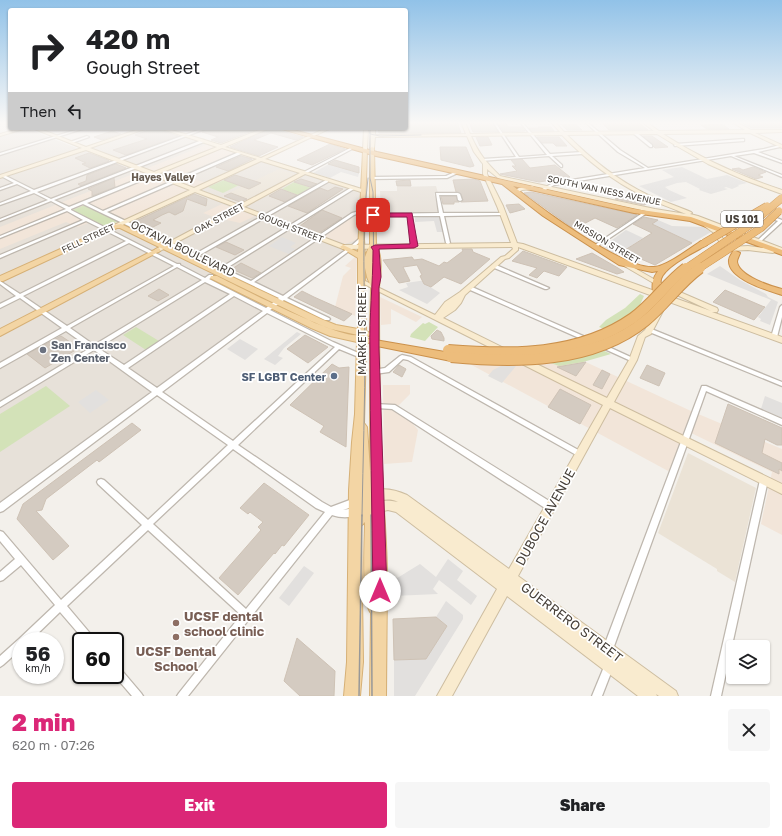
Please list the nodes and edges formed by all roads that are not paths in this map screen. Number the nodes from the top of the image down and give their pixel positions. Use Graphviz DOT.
graph roads {
  1 [pos="66,154"];
  2 [pos="102,154"];
  3 [pos="136,154"];
  4 [pos="168,154"];
  5 [pos="203,154"];
  6 [pos="237,154"];
  7 [pos="244,154"];
  8 [pos="272,154"];
  9 [pos="340,154"];
  10 [pos="365,154"];
  11 [pos="372,154"];
  12 [pos="390,154"];
  13 [pos="392,154"];
  14 [pos="478,154"];
  15 [pos="516,154"];
  16 [pos="557,154"];
  17 [pos="584,154"];
  18 [pos="625,154"];
  19 [pos="692,154"];
  20 [pos="734,154"];
  21 [pos="762,154"];
  22 [pos="548,155"];
  23 [pos="730,155"];
  24 [pos="518,158"];
  25 [pos="260,160"];
  26 [pos="702,160"];
  27 [pos="118,161"];
  28 [pos="483,162"];
  29 [pos="782,162"];
  30 [pos="561,166"];
  31 [pos="136,167"];
  32 [pos="648,169"];
  33 [pos="458,172"];
  34 [pos="304,173"];
  35 [pos="154,174"];
  36 [pos="611,174"];
  37 [pos="1,176"];
  38 [pos="486,176"];
  39 [pos="782,176"];
  40 [pos="372,178"];
  41 [pos="501,179"];
  42 [pos="327,181"];
  43 [pos="174,182"];
  44 [pos="18,183"];
  45 [pos="353,188"];
  46 [pos="532,188"];
  47 [pos="544,189"];
  48 [pos="0,190"];
  49 [pos="194,190"];
  50 [pos="34,191"];
  51 [pos="363,191"];
  52 [pos="516,192"];
  53 [pos="782,192"];
  54 [pos="782,198"];
  55 [pos="51,200"];
  56 [pos="460,200"];
  57 [pos="661,202"];
  58 [pos="84,203"];
  59 [pos="0,204"];
  60 [pos="239,207"];
  61 [pos="69,209"];
  62 [pos="635,209"];
  63 [pos="646,211"];
  64 [pos="779,211"];
  65 [pos="104,212"];
  66 [pos="362,212"];
  67 [pos="663,212"];
  68 [pos="442,214"];
  69 [pos="503,214"];
  70 [pos="372,215"];
  71 [pos="410,215"];
  72 [pos="264,217"];
  73 [pos="0,220"];
  74 [pos="86,220"];
  75 [pos="124,222"];
  76 [pos="705,222"];
  77 [pos="116,226"];
  78 [pos="290,227"];
  79 [pos="107,230"];
  80 [pos="735,234"];
  81 [pos="0,237"];
  82 [pos="318,238"];
  83 [pos="746,238"];
  84 [pos="361,239"];
  85 [pos="129,241"];
  86 [pos="448,242"];
  87 [pos="722,242"];
  88 [pos="758,242"];
  89 [pos="513,243"];
  90 [pos="373,244"];
  91 [pos="414,245"];
  92 [pos="362,247"];
  93 [pos="594,247"];
  94 [pos="161,248"];
  95 [pos="347,248"];
  96 [pos="729,249"];
  97 [pos="782,252"];
  98 [pos="195,256"];
  99 [pos="0,257"];
  100 [pos="362,257"];
  101 [pos="622,263"];
  102 [pos="178,265"];
  103 [pos="494,266"];
  104 [pos="666,267"];
  105 [pos="214,274"];
  106 [pos="641,274"];
  107 [pos="0,279"];
  108 [pos="361,280"];
  109 [pos="0,282"];
  110 [pos="252,282"];
  111 [pos="629,284"];
  112 [pos="660,285"];
  113 [pos="375,287"];
  114 [pos="470,288"];
  115 [pos="547,288"];
  116 [pos="780,291"];
  117 [pos="674,292"];
  118 [pos="234,294"];
  119 [pos="657,294"];
  120 [pos="19,295"];
  121 [pos="668,299"];
  122 [pos="275,304"];
  123 [pos="0,306"];
  124 [pos="782,307"];
  125 [pos="42,311"];
  126 [pos="437,318"];
  127 [pos="327,319"];
  128 [pos="730,320"];
  129 [pos="334,327"];
  130 [pos="66,328"];
  131 [pos="649,330"];
  132 [pos="0,333"];
  133 [pos="642,336"];
  134 [pos="362,337"];
  135 [pos="375,339"];
  136 [pos="778,339"];
  137 [pos="339,346"];
  138 [pos="94,348"];
  139 [pos="450,354"];
  140 [pos="361,356"];
  141 [pos="633,360"];
  142 [pos="0,366"];
  143 [pos="124,368"];
  144 [pos="375,372"];
  145 [pos="782,384"];
  146 [pos="157,391"];
  147 [pos="609,403"];
  148 [pos="0,405"];
  149 [pos="376,406"];
  150 [pos="782,422"];
  151 [pos="685,441"];
  152 [pos="234,445"];
  153 [pos="580,454"];
  154 [pos="764,480"];
  155 [pos="102,482"];
  156 [pos="782,489"];
  157 [pos="367,504"];
  158 [pos="551,507"];
  159 [pos="0,508"];
  160 [pos="330,511"];
  161 [pos="148,525"];
  162 [pos="0,534"];
  163 [pos="22,560"];
  164 [pos="0,577"];
  165 [pos="508,583"];
  166 [pos="61,606"];
  167 [pos="247,615"];
  168 [pos="33,632"];
  169 [pos="83,632"];
  170 [pos="608,649"];
  171 [pos="12,651"];
  172 [pos="0,662"];
  173 [pos="355,662"];
  174 [pos="608,664"];
  175 [pos="124,680"];
  176 [pos="138,696"];
  177 [pos="182,696"];
  178 [pos="352,696"];
  179 [pos="357,696"];
  180 [pos="378,696"];
  181 [pos="444,696"];
  182 [pos="597,696"];
  183 [pos="650,696"];
  184 [pos="671,696"];
  185 [pos="716,696"];
  1 -- 37 [label="main road"];
  2 -- 27 [label="main road, GOUGH STREET"];
  3 -- 27 [label="street"];
  4 -- 31 [label="street"];
  5 -- 35 [label="main road"];
  6 -- 43 [label="street"];
  7 -- 25 [label="main road"];
  8 -- 25 [label="main road, FELL STREET"];
  9 -- 34 [label="street, OAK STREET"];
  10 -- 51 [label="main road, MARKET STREET"];
  11 -- 40 [label="main road, MARKET STREET"];
  12 -- 33 [label="highway, SOUTH VAN NESS AVENUE / US 101"];
  13 -- 38 [label="highway, SOUTH VAN NESS AVENUE / US 101"];
  14 -- 28 [label="main road, MISSION STREET"];
  15 -- 24 [label="street"];
  16 -- 22 [label="street"];
  17 -- 36 [label="main road"];
  18 -- 32 [label="street"];
  19 -- 26 [label="main road"];
  20 -- 23 [label="street"];
  21 -- 29 [label="street"];
  22 -- 24 [label="street"];
  22 -- 30 [label="street"];
  23 -- 26 [label="street"];
  23 -- 39 [label="street"];
  24 -- 28 [label="street"];
  25 -- 34 [label="main road"];
  25 -- 49 [label="main road, FELL STREET"];
  26 -- 32 [label="street"];
  26 -- 53 [label="main road"];
  27 -- 31 [label="main road, GOUGH STREET"];
  27 -- 50 [label="street"];
  28 -- 38 [label="main road"];
  28 -- 41 [label="main road, MISSION STREET"];
  31 -- 35 [label="main road, GOUGH STREET"];
  31 -- 55 [label="street"];
  32 -- 36 [label="street"];
  33 -- 38 [label="highway, SOUTH VAN NESS AVENUE / US 101"];
  33 -- 40 [label="street"];
  34 -- 42 [label="main road"];
  34 -- 60 [label="main road, OAK STREET"];
  35 -- 43 [label="main road, GOUGH STREET"];
  35 -- 58 [label="street"];
  36 -- 47 [label="street"];
  36 -- 57 [label="main road"];
  37 -- 44 [label="street"];
  38 -- 41 [label="highway, SOUTH VAN NESS AVENUE / US 101"];
  38 -- 69 [label="main road"];
  40 -- 70 [label="main road, MARKET STREET"];
  41 -- 46 [label="highway, SOUTH VAN NESS AVENUE / US 101"];
  41 -- 47 [label="main road, SOUTH VAN NESS AVENUE"];
  41 -- 52 [label="highway, MISSION STREET / US 101"];
  42 -- 45 [label="main road"];
  42 -- 72 [label="street"];
  43 -- 49 [label="main road, GOUGH STREET"];
  43 -- 65 [label="street"];
  44 -- 48 [label="street"];
  44 -- 50 [label="street"];
  45 -- 51 [label="main road"];
  45 -- 78 [label="street"];
  46 -- 47 [label="highway, SOUTH VAN NESS AVENUE / US 101"];
  46 -- 52 [label="main road"];
  47 -- 62 [label="main road, SOUTH VAN NESS AVENUE"];
  47 -- 62 [label="highway, SOUTH VAN NESS AVENUE / US 101"];
  49 -- 60 [label="main road, GOUGH STREET"];
  49 -- 75 [label="main road, FELL STREET"];
  50 -- 55 [label="street"];
  50 -- 59 [label="street"];
  51 -- 66 [label="main road, MARKET STREET"];
  51 -- 90 [label="main road, MARKET STREET"];
  52 -- 93 [label="highway, MISSION STREET / US 101"];
  54 -- 80 [label="main road"];
  54 -- 104 [label="highway, US 101, bridge"];
  54 -- 139 [label="highway, OCTAVIA BOULEVARD, bridge"];
  55 -- 61 [label="street"];
  55 -- 73 [label="street"];
  56 -- 68 [label="street"];
  57 -- 67 [label="main road"];
  57 -- 76 [label="main road"];
  58 -- 61 [label="street"];
  58 -- 65 [label="street"];
  60 -- 72 [label="main road, GOUGH STREET"];
  60 -- 94 [label="main road, OAK STREET"];
  61 -- 74 [label="street"];
  61 -- 81 [label="street"];
  62 -- 63 [label="highway, SOUTH VAN NESS AVENUE / US 101"];
  63 -- 67 [label="main road, SOUTH VAN NESS AVENUE"];
  63 -- 76 [label="highway, SOUTH VAN NESS AVENUE / US 101"];
  63 -- 93 [label="street"];
  64 -- 83 [label="main road, DUBOCE AVENUE"];
  64 -- 88 [label="street"];
  64 -- 116 [label="highway, US 101"];
  64 -- 139 [label="highway, OCTAVIA BOULEVARD, bridge"];
  65 -- 75 [label="street"];
  66 -- 82 [label="street"];
  66 -- 84 [label="main road, MARKET STREET"];
  66 -- 92 [label="main road, MARKET STREET"];
  67 -- 76 [label="main road, SOUTH VAN NESS AVENUE"];
  68 -- 69 [label="street"];
  68 -- 71 [label="street"];
  68 -- 86 [label="street"];
  69 -- 89 [label="main road"];
  70 -- 71 [label="street"];
  70 -- 90 [label="main road, MARKET STREET"];
  71 -- 91 [label="street"];
  72 -- 78 [label="main road, GOUGH STREET"];
  72 -- 98 [label="street"];
  74 -- 79 [label="street"];
  74 -- 99 [label="street"];
  75 -- 77 [label="main road, FELL STREET"];
  75 -- 94 [label="street"];
  76 -- 80 [label="highway, SOUTH VAN NESS AVENUE / US 101"];
  76 -- 87 [label="main road"];
  77 -- 79 [label="main road, FELL STREET"];
  77 -- 94 [label="main road, OCTAVIA BOULEVARD"];
  78 -- 82 [label="main road, GOUGH STREET"];
  78 -- 105 [label="street"];
  79 -- 85 [label="street"];
  79 -- 107 [label="main road, FELL STREET"];
  80 -- 83 [label="highway, SOUTH VAN NESS AVENUE / US 101"];
  80 -- 87 [label="main road"];
  82 -- 95 [label="main road, GOUGH STREET"];
  82 -- 110 [label="street"];
  83 -- 88 [label="main road, SOUTH VAN NESS AVENUE"];
  83 -- 96 [label="main road, DUBOCE AVENUE"];
  83 -- 97 [label="highway, SOUTH VAN NESS AVENUE / US 101"];
  84 -- 92 [label="main road, MARKET STREET"];
  84 -- 95 [label="street"];
  85 -- 94 [label="street"];
  85 -- 120 [label="street"];
  86 -- 89 [label="main road, GOUGH STREET"];
  86 -- 91 [label="main road, GOUGH STREET"];
  87 -- 112 [label="main road"];
  88 -- 97 [label="main road, SOUTH VAN NESS AVENUE"];
  89 -- 91 [label="main road, GOUGH STREET"];
  89 -- 103 [label="main road"];
  89 -- 111 [label="main road, MISSION STREET"];
  90 -- 91 [label="main road, GOUGH STREET"];
  90 -- 92 [label="main road, GOUGH STREET"];
  90 -- 113 [label="main road, MARKET STREET"];
  92 -- 95 [label="main road, GOUGH STREET"];
  92 -- 100 [label="main road, MARKET STREET"];
  93 -- 101 [label="highway, MISSION STREET / US 101"];
  94 -- 98 [label="street"];
  94 -- 102 [label="street"];
  94 -- 105 [label="main road, OCTAVIA BOULEVARD"];
  94 -- 125 [label="main road, OAK STREET"];
  95 -- 100 [label="main road"];
  95 -- 122 [label="street"];
  96 -- 97 [label="main road"];
  96 -- 117 [label="main road, DUBOCE AVENUE"];
  98 -- 105 [label="street"];
  100 -- 108 [label="main road, MARKET STREET"];
  101 -- 104 [label="highway, US 101"];
  101 -- 106 [label="main road, MISSION STREET"];
  102 -- 105 [label="street"];
  102 -- 130 [label="street"];
  103 -- 114 [label="main road"];
  103 -- 115 [label="street"];
  104 -- 112 [label="highway"];
  105 -- 110 [label="street"];
  105 -- 118 [label="street"];
  105 -- 122 [label="main road, OCTAVIA BOULEVARD"];
  105 -- 138 [label="street"];
  106 -- 111 [label="main road"];
  106 -- 112 [label="main road, MISSION STREET"];
  108 -- 113 [label="main road"];
  108 -- 134 [label="main road, MARKET STREET"];
  109 -- 120 [label="street"];
  110 -- 122 [label="street"];
  111 -- 119 [label="main road, MISSION STREET"];
  112 -- 117 [label="main road, MISSION STREET"];
  112 -- 119 [label="highway"];
  113 -- 126 [label="main road"];
  113 -- 135 [label="main road, MARKET STREET"];
  114 -- 126 [label="main road"];
  114 -- 141 [label="street"];
  117 -- 121 [label="main road, DUBOCE AVENUE"];
  117 -- 128 [label="main road, MISSION STREET"];
  118 -- 122 [label="street"];
  118 -- 143 [label="street"];
  119 -- 121 [label="main road, MISSION STREET"];
  119 -- 133 [label="main road, DUBOCE AVENUE"];
  120 -- 123 [label="street"];
  120 -- 125 [label="street"];
  121 -- 128 [label="main road, MISSION STREET"];
  121 -- 131 [label="main road, DUBOCE AVENUE"];
  122 -- 127 [label="street"];
  122 -- 129 [label="main road, OCTAVIA BOULEVARD"];
  122 -- 134 [label="main road, OCTAVIA BOULEVARD"];
  122 -- 137 [label="street"];
  122 -- 146 [label="street"];
  124 -- 136 [label="street"];
  125 -- 130 [label="street"];
  125 -- 132 [label="main road, OAK STREET"];
  126 -- 147 [label="main road"];
  127 -- 129 [label="main road"];
  128 -- 136 [label="main road, MISSION STREET"];
  129 -- 134 [label="main road, OCTAVIA BOULEVARD"];
  130 -- 138 [label="street"];
  130 -- 142 [label="street"];
  131 -- 133 [label="main road, DUBOCE AVENUE"];
  131 -- 145 [label="street"];
  133 -- 141 [label="main road, DUBOCE AVENUE"];
  134 -- 135 [label="main road, OCTAVIA BOULEVARD"];
  134 -- 140 [label="main road, MARKET STREET"];
  135 -- 139 [label="highway, OCTAVIA BOULEVARD"];
  135 -- 144 [label="main road, MARKET STREET"];
  137 -- 140 [label="street"];
  137 -- 152 [label="street"];
  138 -- 143 [label="street"];
  138 -- 148 [label="street"];
  140 -- 157 [label="main road, MARKET STREET"];
  141 -- 147 [label="main road, DUBOCE AVENUE"];
  143 -- 146 [label="street"];
  144 -- 149 [label="main road, MARKET STREET"];
  144 -- 153 [label="street"];
  146 -- 152 [label="street"];
  146 -- 159 [label="street"];
  147 -- 151 [label="main road"];
  147 -- 153 [label="main road, DUBOCE AVENUE"];
  149 -- 157 [label="main road, MARKET STREET"];
  149 -- 158 [label="street"];
  150 -- 151 [label="street"];
  151 -- 154 [label="main road"];
  151 -- 170 [label="street"];
  152 -- 160 [label="street"];
  152 -- 161 [label="street"];
  153 -- 158 [label="main road, DUBOCE AVENUE"];
  154 -- 156 [label="main road"];
  154 -- 185 [label="street"];
  155 -- 161 [label="street"];
  157 -- 160 [label="street"];
  157 -- 165 [label="main road, GUERRERO STREET"];
  157 -- 173 [label="main road, MARKET STREET"];
  157 -- 180 [label="main road, MARKET STREET"];
  158 -- 165 [label="main road, DUBOCE AVENUE"];
  160 -- 167 [label="street"];
  161 -- 166 [label="street"];
  161 -- 167 [label="street"];
  162 -- 163 [label="street"];
  163 -- 164 [label="street"];
  163 -- 166 [label="street"];
  165 -- 170 [label="main road, GUERRERO STREET"];
  165 -- 174 [label="main road, GUERRERO STREET"];
  165 -- 181 [label="main road, DUBOCE AVENUE"];
  166 -- 168 [label="street"];
  166 -- 169 [label="street"];
  167 -- 177 [label="street"];
  170 -- 184 [label="main road, GUERRERO STREET"];
  171 -- 172 [label="street"];
  173 -- 178 [label="main road, MARKET STREET"];
  173 -- 179 [label="main road, MARKET STREET"];
  174 -- 182 [label="street"];
  174 -- 183 [label="main road, GUERRERO STREET"];
  175 -- 176 [label="street"];
}
